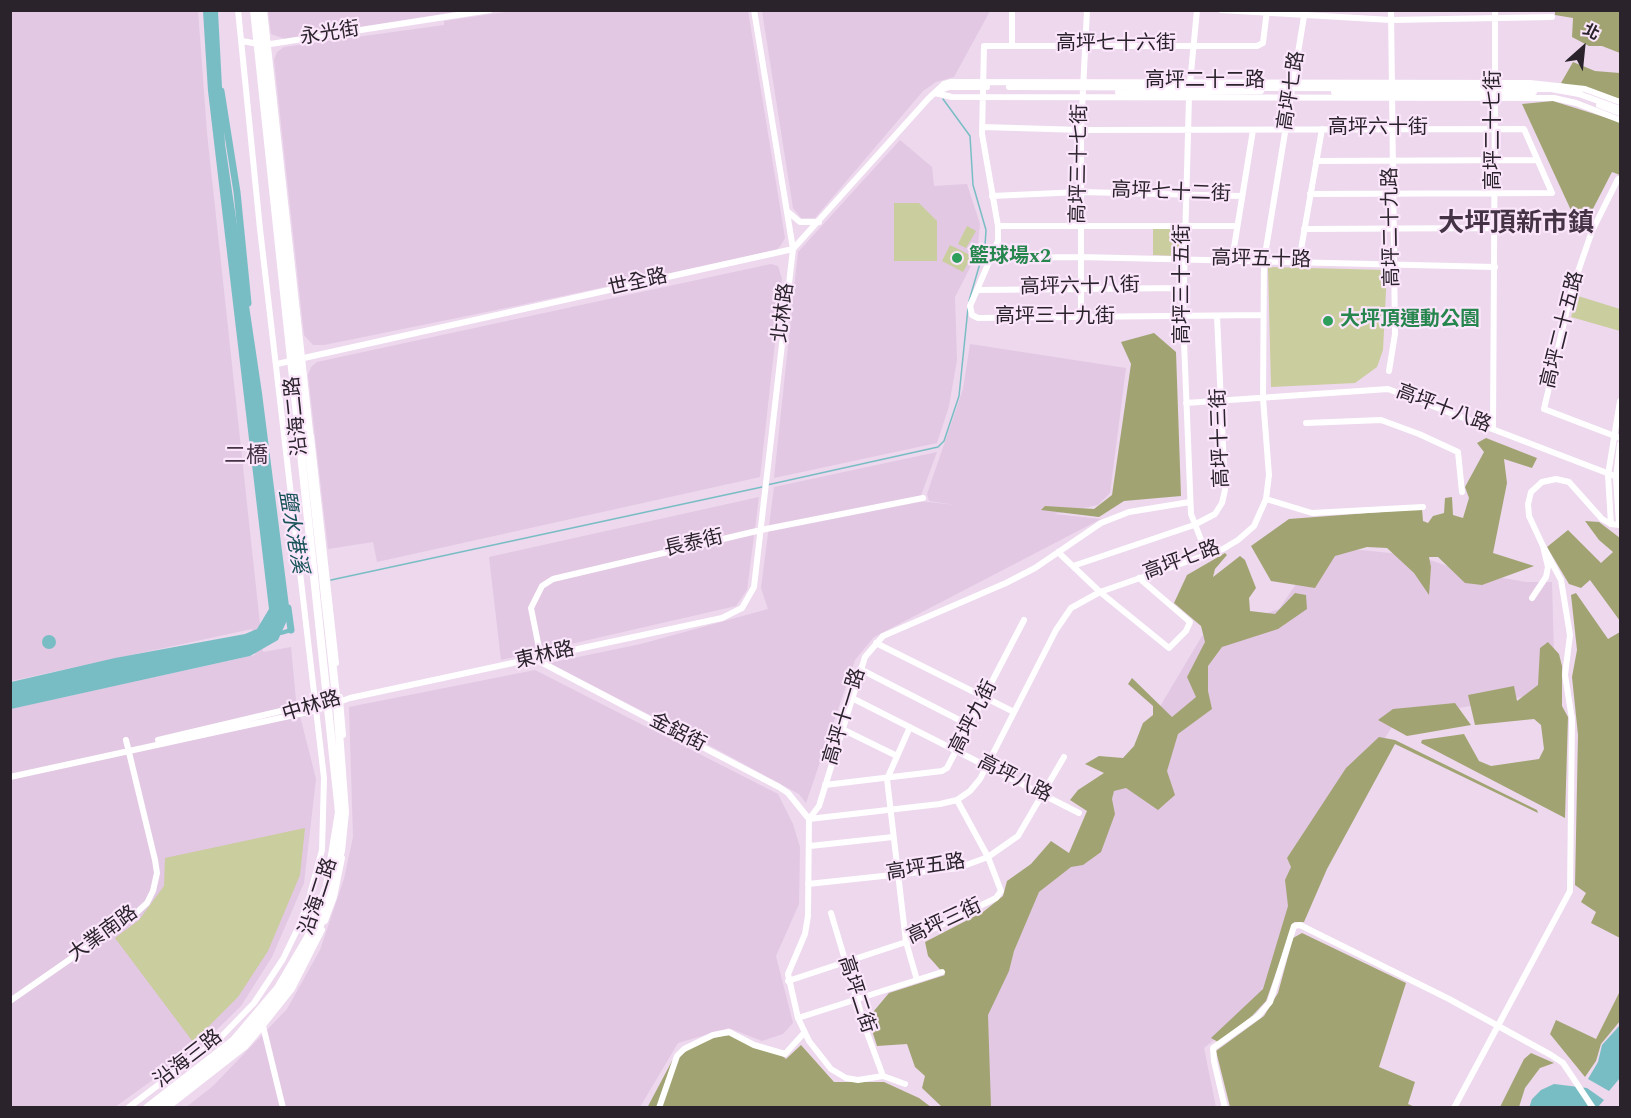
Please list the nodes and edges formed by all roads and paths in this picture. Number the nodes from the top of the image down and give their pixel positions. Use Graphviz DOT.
graph roads {
  1 [pos="238,10"];
  2 [pos="254,10"];
  3 [pos="262,10"];
  4 [pos="489,10"];
  5 [pos="754,10"];
  6 [pos="1012,10"];
  7 [pos="1087,10"];
  8 [pos="1197,10"];
  9 [pos="1221,10"];
  10 [pos="1391,10"];
  11 [pos="1267,11"];
  12 [pos="1305,12"];
  13 [pos="1495,14"];
  14 [pos="1552,17"];
  15 [pos="1391,20"];
  16 [pos="242,41"];
  17 [pos="1012,44"];
  18 [pos="263,45"];
  19 [pos="1085,45"];
  20 [pos="1194,46"];
  21 [pos="984,89"];
  22 [pos="1082,90"];
  23 [pos="1189,90"];
  24 [pos="1293,90"];
  25 [pos="1392,90"];
  26 [pos="1495,90"];
  27 [pos="934,93"];
  28 [pos="1620,102"];
  29 [pos="1620,108"];
  30 [pos="1620,113"];
  31 [pos="1620,120"];
  32 [pos="983,127"];
  33 [pos="1287,129"];
  34 [pos="1322,129"];
  35 [pos="1393,129"];
  36 [pos="1495,129"];
  37 [pos="1081,130"];
  38 [pos="1187,130"];
  39 [pos="1252,130"];
  40 [pos="1495,160"];
  41 [pos="1537,160"];
  42 [pos="1316,161"];
  43 [pos="1392,161"];
  44 [pos="1620,179"];
  45 [pos="1080,192"];
  46 [pos="1185,193"];
  47 [pos="1495,193"];
  48 [pos="1310,194"];
  49 [pos="1392,195"];
  50 [pos="992,196"];
  51 [pos="1241,196"];
  52 [pos="787,211"];
  53 [pos="819,222"];
  54 [pos="1080,224"];
  55 [pos="998,226"];
  56 [pos="1184,226"];
  57 [pos="1236,226"];
  58 [pos="1495,228"];
  59 [pos="1304,229"];
  60 [pos="1393,229"];
  61 [pos="793,249"];
  62 [pos="1080,257"];
  63 [pos="991,258"];
  64 [pos="1183,260"];
  65 [pos="1232,260"];
  66 [pos="1264,261"];
  67 [pos="1299,261"];
  68 [pos="1394,264"];
  69 [pos="1494,267"];
  70 [pos="1082,287"];
  71 [pos="1183,288"];
  72 [pos="977,290"];
  73 [pos="1262,315"];
  74 [pos="1217,316"];
  75 [pos="1183,317"];
  76 [pos="1081,318"];
  77 [pos="299,359"];
  78 [pos="277,364"];
  79 [pos="1389,371"];
  80 [pos="1263,398"];
  81 [pos="1221,401"];
  82 [pos="1620,401"];
  83 [pos="1186,403"];
  84 [pos="1306,423"];
  85 [pos="1493,429"];
  86 [pos="306,436"];
  87 [pos="1617,437"];
  88 [pos="285,439"];
  89 [pos="1620,444"];
  90 [pos="309,452"];
  91 [pos="287,455"];
  92 [pos="1615,477"];
  93 [pos="1462,492"];
  94 [pos="923,498"];
  95 [pos="1266,499"];
  96 [pos="1190,502"];
  97 [pos="1423,507"];
  98 [pos="1611,524"];
  99 [pos="1194,525"];
  100 [pos="1620,525"];
  101 [pos="761,530"];
  102 [pos="1543,546"];
  103 [pos="1058,552"];
  104 [pos="1207,555"];
  105 [pos="1073,566"];
  106 [pos="1139,578"];
  107 [pos="1100,592"];
  108 [pos="1532,598"];
  109 [pos="738,612"];
  110 [pos="1024,620"];
  111 [pos="876,643"];
  112 [pos="538,658"];
  113 [pos="860,669"];
  114 [pos="985,697"];
  115 [pos="350,698"];
  116 [pos="852,698"];
  117 [pos="335,701"];
  118 [pos="316,702"];
  119 [pos="317,710"];
  120 [pos="1014,712"];
  121 [pos="971,726"];
  122 [pos="910,727"];
  123 [pos="843,729"];
  124 [pos="126,740"];
  125 [pos="129,749"];
  126 [pos="958,752"];
  127 [pos="897,756"];
  128 [pos="1064,757"];
  129 [pos="987,766"];
  130 [pos="10,775"];
  131 [pos="887,779"];
  132 [pos="825,785"];
  133 [pos="1044,795"];
  134 [pos="957,800"];
  135 [pos="890,811"];
  136 [pos="1079,813"];
  137 [pos="809,819"];
  138 [pos="893,837"];
  139 [pos="810,846"];
  140 [pos="988,857"];
  141 [pos="897,875"];
  142 [pos="808,884"];
  143 [pos="831,913"];
  144 [pos="906,942"];
  145 [pos="845,964"];
  146 [pos="942,972"];
  147 [pos="917,980"];
  148 [pos="788,981"];
  149 [pos="857,999"];
  150 [pos="10,1000"];
  151 [pos="248,1010"];
  152 [pos="798,1018"];
  153 [pos="260,1022"];
  154 [pos="1498,1025"];
  155 [pos="804,1033"];
  156 [pos="206,1071"];
  157 [pos="883,1076"];
  158 [pos="905,1084"];
  159 [pos="176,1094"];
  160 [pos="128,1107"];
  161 [pos="147,1107"];
  162 [pos="158,1107"];
  163 [pos="167,1107"];
  164 [pos="283,1107"];
  165 [pos="659,1107"];
  166 [pos="1225,1107"];
  167 [pos="1454,1107"];
  168 [pos="1593,1107"];
  1 -- 16 [label="street, 沿海二路"];
  2 -- 18 [label="main road, 沿海二路"];
  3 -- 18 [label="main road, 沿海二路"];
  4 -- 18 [label="street, 永光街"];
  5 -- 52 [label="street, 北林路"];
  6 -- 17 [label="street"];
  7 -- 19 [label="street, 高坪三十七街"];
  8 -- 20 [label="street, 高坪三十五街"];
  9 -- 11 [label="street"];
  10 -- 15 [label="street, 高坪二十九路"];
  11 -- 12 [label="street"];
  11 -- 20 [label="street, 高坪七十六街"];
  12 -- 15 [label="street"];
  12 -- 24 [label="street, 高坪七路"];
  13 -- 14 [label="street"];
  13 -- 15 [label="street"];
  13 -- 26 [label="street, 高坪二十七街"];
  15 -- 25 [label="street, 高坪二十九路"];
  16 -- 18 [label="street, 永光街"];
  16 -- 78 [label="street, 沿海二路"];
  17 -- 19 [label="street, 高坪七十六街"];
  17 -- 21 [label="street, 高坪七十六街"];
  18 -- 77 [label="main road, 沿海二路"];
  19 -- 20 [label="street, 高坪七十六街"];
  19 -- 22 [label="street, 高坪三十七街"];
  20 -- 23 [label="street, 高坪三十五街"];
  21 -- 22 [label="street, 高坪二十二路"];
  21 -- 27 [label="street, 高坪二十二路"];
  21 -- 27 [label="street, 高坪二十二路"];
  21 -- 32 [label="street, 高坪三十九街"];
  22 -- 23 [label="street, 高坪二十二路"];
  22 -- 37 [label="street, 高坪三十七街"];
  23 -- 24 [label="street, 高坪二十二路"];
  23 -- 38 [label="street, 高坪三十五街"];
  24 -- 25 [label="street, 高坪二十二路"];
  24 -- 33 [label="street, 高坪七路"];
  25 -- 26 [label="street, 高坪二十二路"];
  25 -- 26 [label="street, 高坪二十二路"];
  25 -- 35 [label="street, 高坪二十九路"];
  26 -- 28 [label="street, 高坪二十二路"];
  26 -- 29 [label="street, 高坪二十二路"];
  26 -- 30 [label="street, 高坪二十二路"];
  26 -- 31 [label="street, 高坪二十二路"];
  26 -- 36 [label="street, 高坪二十七街"];
  27 -- 53 [label="street"];
  32 -- 37 [label="street, 高坪六十街"];
  32 -- 50 [label="street, 高坪三十九街"];
  33 -- 34 [label="street, 高坪六十街"];
  33 -- 39 [label="street, 高坪六十街"];
  33 -- 66 [label="street, 高坪七路"];
  34 -- 35 [label="street, 高坪六十街"];
  34 -- 42 [label="street"];
  35 -- 36 [label="street, 高坪六十街"];
  35 -- 43 [label="street, 高坪二十九路"];
  36 -- 40 [label="street, 高坪二十七街"];
  36 -- 41 [label="street, 高坪六十街"];
  37 -- 38 [label="street, 高坪六十街"];
  37 -- 45 [label="street, 高坪三十七街"];
  38 -- 39 [label="street, 高坪六十街"];
  38 -- 46 [label="street, 高坪三十五街"];
  39 -- 51 [label="street"];
  40 -- 41 [label="street"];
  40 -- 43 [label="street"];
  40 -- 47 [label="street, 高坪二十七街"];
  41 -- 47 [label="street, 高坪六十街"];
  42 -- 43 [label="street"];
  42 -- 48 [label="street"];
  43 -- 49 [label="street, 高坪二十九路"];
  44 -- 87 [label="street, 高坪二十五路"];
  45 -- 46 [label="street, 高坪七十二街"];
  45 -- 50 [label="street, 高坪七十二街"];
  45 -- 54 [label="street, 高坪三十七街"];
  46 -- 51 [label="street, 高坪七十二街"];
  46 -- 56 [label="street, 高坪三十五街"];
  47 -- 49 [label="street"];
  47 -- 58 [label="street, 高坪二十七街"];
  48 -- 49 [label="street"];
  48 -- 59 [label="street"];
  49 -- 60 [label="street, 高坪二十九路"];
  50 -- 55 [label="street, 高坪三十九街"];
  51 -- 57 [label="street"];
  52 -- 53 [label="street"];
  52 -- 61 [label="street, 北林路"];
  53 -- 61 [label="street"];
  54 -- 55 [label="street"];
  54 -- 56 [label="street"];
  54 -- 62 [label="street, 高坪三十七街"];
  55 -- 63 [label="street, 高坪三十九街"];
  56 -- 57 [label="street"];
  56 -- 64 [label="street, 高坪三十五街"];
  57 -- 65 [label="street"];
  58 -- 60 [label="street"];
  58 -- 69 [label="street, 高坪二十七街"];
  59 -- 60 [label="street"];
  59 -- 67 [label="street"];
  60 -- 68 [label="street, 高坪二十九路"];
  61 -- 77 [label="street, 世全路"];
  61 -- 101 [label="street, 北林路"];
  62 -- 63 [label="street, 高坪五十路"];
  62 -- 64 [label="street, 高坪五十路"];
  62 -- 70 [label="street, 高坪三十七街"];
  63 -- 72 [label="street, 高坪三十九街"];
  64 -- 65 [label="street, 高坪五十路"];
  64 -- 71 [label="street, 高坪三十五街"];
  65 -- 66 [label="street, 高坪五十路"];
  66 -- 67 [label="street, 高坪五十路"];
  66 -- 73 [label="street, 高坪七路"];
  67 -- 68 [label="street, 高坪五十路"];
  68 -- 69 [label="street, 高坪五十路"];
  68 -- 79 [label="street, 高坪二十九路"];
  69 -- 85 [label="street, 高坪二十七街"];
  70 -- 71 [label="street, 高坪六十八街"];
  70 -- 72 [label="street, 高坪六十八街"];
  70 -- 76 [label="street, 高坪三十七街"];
  71 -- 75 [label="street, 高坪三十五街"];
  72 -- 76 [label="street, 高坪三十九街"];
  73 -- 74 [label="street, 高坪三十九街"];
  73 -- 80 [label="street, 高坪七路"];
  74 -- 75 [label="street, 高坪三十九街"];
  74 -- 81 [label="street, 高坪十三街"];
  75 -- 76 [label="street, 高坪三十九街"];
  75 -- 83 [label="street, 高坪三十五街"];
  77 -- 78 [label="street, 世全路"];
  77 -- 86 [label="main road, 沿海二路"];
  77 -- 86 [label="street, 沿海二路"];
  78 -- 88 [label="street, 沿海二路"];
  80 -- 81 [label="street, 高坪十八路"];
  80 -- 85 [label="street, 高坪十八路"];
  80 -- 95 [label="street, 高坪七路"];
  81 -- 83 [label="street, 高坪十八路"];
  81 -- 99 [label="street, 高坪十三街"];
  82 -- 87 [label="street"];
  83 -- 96 [label="street, 高坪三十五街"];
  84 -- 93 [label="street"];
  85 -- 92 [label="street, 高坪十八路"];
  86 -- 88 [label="street"];
  86 -- 90 [label="main road, 沿海二路"];
  87 -- 92 [label="street"];
  88 -- 91 [label="street, 沿海二路"];
  89 -- 92 [label="street"];
  90 -- 91 [label="street"];
  90 -- 117 [label="street, 沿海二路"];
  90 -- 117 [label="main road, 沿海二路"];
  91 -- 118 [label="street, 沿海二路"];
  92 -- 98 [label="street"];
  92 -- 100 [label="street"];
  94 -- 101 [label="street, 長泰街"];
  95 -- 97 [label="street"];
  95 -- 104 [label="street, 高坪七路"];
  96 -- 99 [label="street, 高坪三十五街"];
  96 -- 103 [label="street, 高坪十一路"];
  98 -- 100 [label="street"];
  98 -- 102 [label="street"];
  99 -- 104 [label="street, 高坪三十五街"];
  99 -- 105 [label="street, 高坪十三街"];
  101 -- 109 [label="street, 北林路"];
  101 -- 112 [label="street, 長泰街"];
  102 -- 108 [label="street"];
  102 -- 154 [label="street"];
  103 -- 105 [label="street"];
  103 -- 111 [label="street, 高坪十一路"];
  104 -- 106 [label="street, 高坪七路"];
  105 -- 107 [label="street"];
  106 -- 107 [label="street, 高坪七路"];
  106 -- 107 [label="street"];
  107 -- 120 [label="street, 高坪七路"];
  109 -- 112 [label="street, 東林路"];
  110 -- 114 [label="street, 高坪九街"];
  111 -- 113 [label="street, 高坪十一路"];
  111 -- 114 [label="street"];
  112 -- 115 [label="street, 東林路"];
  112 -- 137 [label="street, 金鋁街"];
  113 -- 116 [label="street, 高坪十一路"];
  113 -- 121 [label="street"];
  114 -- 120 [label="street"];
  114 -- 121 [label="street, 高坪九街"];
  115 -- 117 [label="street, 中林路"];
  116 -- 122 [label="street, 高坪八路"];
  116 -- 123 [label="street, 高坪十一路"];
  117 -- 118 [label="street, 中林路"];
  117 -- 119 [label="street, 中林路"];
  117 -- 153 [label="main road, 沿海二路"];
  117 -- 153 [label="street, 沿海二路"];
  118 -- 119 [label="street, 沿海二路"];
  118 -- 125 [label="street, 中林路"];
  119 -- 125 [label="street, 中林路"];
  119 -- 151 [label="street, 沿海二路"];
  120 -- 129 [label="street, 高坪七路"];
  121 -- 126 [label="street, 高坪九街"];
  122 -- 126 [label="street, 高坪八路"];
  122 -- 127 [label="street"];
  123 -- 127 [label="street"];
  123 -- 132 [label="street, 高坪十一路"];
  124 -- 125 [label="street, 大業南路"];
  125 -- 130 [label="street, 中林路"];
  125 -- 150 [label="street, 大業南路"];
  126 -- 129 [label="street, 高坪八路"];
  126 -- 131 [label="street, 高坪九街"];
  127 -- 131 [label="street"];
  128 -- 133 [label="street, 高坪五路"];
  129 -- 133 [label="street, 高坪八路"];
  129 -- 134 [label="street, 高坪七路"];
  131 -- 132 [label="street, 高坪九街"];
  131 -- 135 [label="street"];
  132 -- 137 [label="street, 高坪十一路"];
  133 -- 136 [label="street, 高坪八路"];
  133 -- 140 [label="street, 高坪五路"];
  134 -- 135 [label="street"];
  134 -- 140 [label="street, 高坪三街"];
  135 -- 137 [label="street"];
  135 -- 138 [label="street"];
  137 -- 139 [label="street, 高坪十一路"];
  138 -- 139 [label="street"];
  138 -- 141 [label="street"];
  139 -- 142 [label="street, 高坪十一路"];
  140 -- 141 [label="street, 高坪五路"];
  140 -- 144 [label="street, 高坪三街"];
  141 -- 142 [label="street, 高坪五路"];
  141 -- 144 [label="street"];
  142 -- 148 [label="street, 高坪十一路"];
  143 -- 145 [label="street, 高坪二街"];
  144 -- 145 [label="street, 高坪三街"];
  144 -- 147 [label="street"];
  145 -- 148 [label="street, 高坪三街"];
  145 -- 149 [label="street, 高坪二街"];
  146 -- 147 [label="street"];
  147 -- 149 [label="street"];
  148 -- 152 [label="street"];
  149 -- 152 [label="street"];
  149 -- 157 [label="street, 高坪二街"];
  151 -- 153 [label="street"];
  151 -- 160 [label="street, 沿海三路"];
  152 -- 155 [label="street"];
  153 -- 156 [label="main road, 沿海三路"];
  153 -- 156 [label="street, 沿海三路"];
  153 -- 164 [label="street"];
  154 -- 166 [label="street"];
  154 -- 167 [label="street"];
  154 -- 168 [label="street"];
  155 -- 157 [label="street"];
  155 -- 165 [label="street"];
  156 -- 159 [label="main road, 沿海三路"];
  157 -- 158 [label="street"];
  159 -- 161 [label="main road, 沿海三路"];
  159 -- 162 [label="main road, 沿海三路"];
  159 -- 163 [label="street, 沿海三路"];
}
